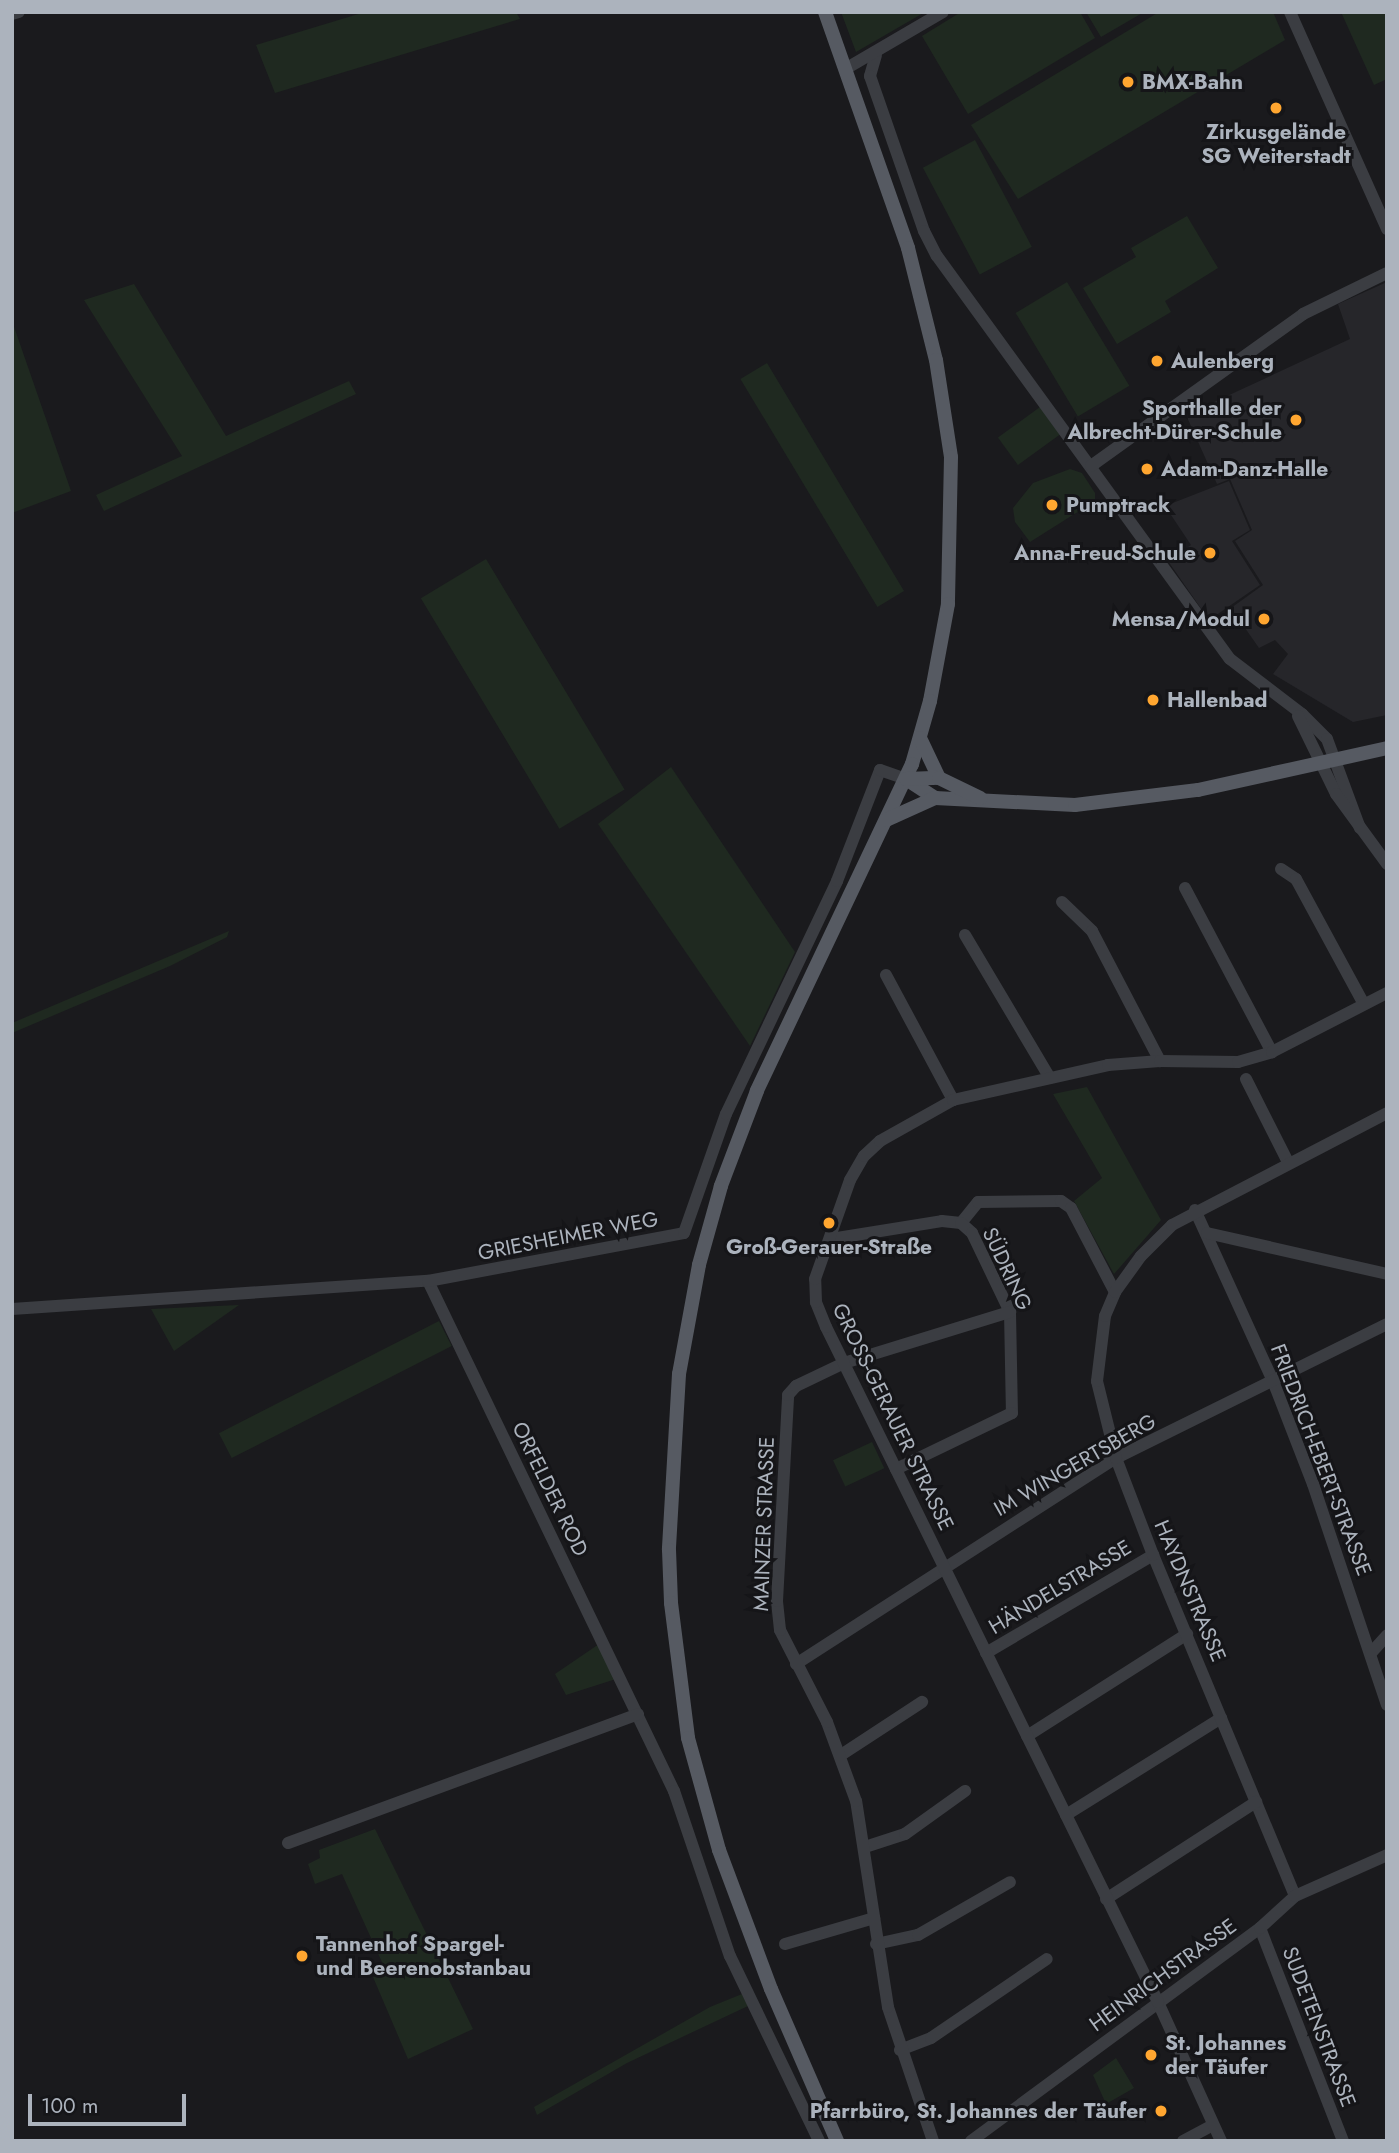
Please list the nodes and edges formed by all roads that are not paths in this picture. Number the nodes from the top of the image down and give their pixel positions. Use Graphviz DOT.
graph roads {
  1 [pos="19,12"];
  2 [pos="825,12"];
  3 [pos="943,12"];
  4 [pos="1290,12"];
  5 [pos="12,14"];
  6 [pos="876,55"];
  7 [pos="847,68"];
  8 [pos="1387,229"];
  9 [pos="1387,274"];
  10 [pos="1091,466"];
  11 [pos="1292,707"];
  12 [pos="920,738"];
  13 [pos="1387,748"];
  14 [pos="1338,761"];
  15 [pos="1322,765"];
  16 [pos="939,778"];
  17 [pos="906,779"];
  18 [pos="935,798"];
  19 [pos="986,801"];
  20 [pos="886,820"];
  21 [pos="1360,828"];
  22 [pos="1387,864"];
  23 [pos="1281,869"];
  24 [pos="1185,888"];
  25 [pos="1062,902"];
  26 [pos="965,935"];
  27 [pos="886,975"];
  28 [pos="1387,993"];
  29 [pos="1364,1004"];
  30 [pos="1272,1052"];
  31 [pos="1160,1060"];
  32 [pos="1050,1078"];
  33 [pos="1246,1079"];
  34 [pos="953,1100"];
  35 [pos="1387,1113"];
  36 [pos="1288,1163"];
  37 [pos="1195,1210"];
  38 [pos="961,1223"];
  39 [pos="1207,1233"];
  40 [pos="831,1239"];
  41 [pos="1387,1274"];
  42 [pos="428,1281"];
  43 [pos="1115,1292"];
  44 [pos="12,1309"];
  45 [pos="1010,1312"];
  46 [pos="1387,1324"];
  47 [pos="844,1363"];
  48 [pos="1273,1381"];
  49 [pos="1116,1458"];
  50 [pos="896,1469"];
  51 [pos="1153,1555"];
  52 [pos="942,1566"];
  53 [pos="1187,1634"];
  54 [pos="1387,1635"];
  55 [pos="986,1653"];
  56 [pos="1371,1653"];
  57 [pos="796,1664"];
  58 [pos="922,1702"];
  59 [pos="1387,1706"];
  60 [pos="638,1714"];
  61 [pos="1221,1718"];
  62 [pos="1027,1736"];
  63 [pos="841,1755"];
  64 [pos="965,1791"];
  65 [pos="1256,1802"];
  66 [pos="1066,1815"];
  67 [pos="288,1843"];
  68 [pos="865,1847"];
  69 [pos="1387,1855"];
  70 [pos="1010,1882"];
  71 [pos="1295,1896"];
  72 [pos="1106,1899"];
  73 [pos="874,1918"];
  74 [pos="1260,1927"];
  75 [pos="785,1944"];
  76 [pos="876,1944"];
  77 [pos="1047,1959"];
  78 [pos="1158,2002"];
  79 [pos="900,2050"];
  80 [pos="1213,2124"];
  81 [pos="819,2141"];
  82 [pos="837,2141"];
  83 [pos="933,2141"];
  84 [pos="971,2141"];
  85 [pos="1183,2141"];
  86 [pos="1221,2141"];
  87 [pos="1343,2141"];
  1 -- 5 [label="street"];
  2 -- 7 [label="main road"];
  3 -- 6 [label="street"];
  4 -- 8 [label="street"];
  6 -- 7 [label="street"];
  6 -- 10 [label="street"];
  7 -- 12 [label="main road"];
  9 -- 10 [label="street"];
  10 -- 11 [label="street"];
  11 -- 14 [label="street"];
  11 -- 15 [label="street"];
  12 -- 16 [label="main road"];
  12 -- 17 [label="main road"];
  13 -- 14 [label="main road"];
  14 -- 15 [label="main road"];
  14 -- 21 [label="street"];
  15 -- 19 [label="main road"];
  15 -- 21 [label="street"];
  16 -- 17 [label="main road"];
  16 -- 19 [label="main road"];
  17 -- 18 [label="main road"];
  17 -- 20 [label="main road"];
  17 -- 42 [label="street, GRIESHEIMER WEG"];
  18 -- 19 [label="main road"];
  18 -- 20 [label="main road"];
  20 -- 82 [label="main road"];
  21 -- 22 [label="street"];
  23 -- 29 [label="street"];
  24 -- 30 [label="street"];
  25 -- 31 [label="street"];
  26 -- 32 [label="street"];
  27 -- 34 [label="street"];
  28 -- 29 [label="street, GROSS-GERAUER STRASSE"];
  29 -- 30 [label="street, GROSS-GERAUER STRASSE"];
  30 -- 31 [label="street, GROSS-GERAUER STRASSE"];
  31 -- 32 [label="street, GROSS-GERAUER STRASSE"];
  32 -- 34 [label="street, GROSS-GERAUER STRASSE"];
  33 -- 36 [label="street"];
  34 -- 40 [label="street, GROSS-GERAUER STRASSE"];
  35 -- 36 [label="street, HAYDNSTRASSE"];
  36 -- 37 [label="street, HAYDNSTRASSE"];
  37 -- 39 [label="street, FRIEDRICH-EBERT-STRASSE"];
  37 -- 43 [label="street, HAYDNSTRASSE"];
  38 -- 40 [label="street, SÜDRING"];
  38 -- 43 [label="street, SÜDRING"];
  38 -- 45 [label="street, SÜDRING"];
  39 -- 41 [label="street"];
  39 -- 48 [label="street, FRIEDRICH-EBERT-STRASSE"];
  40 -- 47 [label="street, GROSS-GERAUER STRASSE"];
  42 -- 44 [label="street, GRIESHEIMER WEG"];
  42 -- 60 [label="street, ORFELDER ROD"];
  43 -- 49 [label="street, HAYDNSTRASSE"];
  45 -- 47 [label="street, MAINZER STRASSE"];
  45 -- 50 [label="street, SÜDRING"];
  46 -- 48 [label="street, IM WINGERTSBERG"];
  47 -- 50 [label="street, GROSS-GERAUER STRASSE"];
  47 -- 57 [label="street, MAINZER STRASSE"];
  48 -- 49 [label="street, IM WINGERTSBERG"];
  48 -- 56 [label="street, FRIEDRICH-EBERT-STRASSE"];
  49 -- 51 [label="street, HAYDNSTRASSE"];
  49 -- 52 [label="street, IM WINGERTSBERG"];
  50 -- 52 [label="street, GROSS-GERAUER STRASSE"];
  51 -- 53 [label="street, HAYDNSTRASSE"];
  51 -- 55 [label="street, HÄNDELSTRASSE"];
  52 -- 55 [label="street, GROSS-GERAUER STRASSE"];
  52 -- 57 [label="street, IM WINGERTSBERG"];
  53 -- 61 [label="street, HAYDNSTRASSE"];
  53 -- 62 [label="street"];
  54 -- 56 [label="street"];
  55 -- 62 [label="street, GROSS-GERAUER STRASSE"];
  56 -- 59 [label="street, FRIEDRICH-EBERT-STRASSE"];
  57 -- 63 [label="street, MAINZER STRASSE"];
  58 -- 63 [label="street"];
  60 -- 67 [label="street"];
  60 -- 81 [label="street, ORFELDER ROD"];
  61 -- 65 [label="street, HAYDNSTRASSE"];
  61 -- 66 [label="street"];
  62 -- 66 [label="street, GROSS-GERAUER STRASSE"];
  63 -- 68 [label="street, MAINZER STRASSE"];
  64 -- 68 [label="street"];
  65 -- 71 [label="street, HAYDNSTRASSE"];
  65 -- 72 [label="street"];
  66 -- 72 [label="street, GROSS-GERAUER STRASSE"];
  68 -- 73 [label="street, MAINZER STRASSE"];
  69 -- 71 [label="street, HEINRICHSTRASSE"];
  70 -- 76 [label="street"];
  71 -- 74 [label="street, HEINRICHSTRASSE"];
  72 -- 78 [label="street, GROSS-GERAUER STRASSE"];
  73 -- 75 [label="street"];
  73 -- 76 [label="street, MAINZER STRASSE"];
  74 -- 78 [label="street, HEINRICHSTRASSE"];
  74 -- 87 [label="street, SUDETENSTRASSE"];
  76 -- 79 [label="street, MAINZER STRASSE"];
  77 -- 79 [label="street"];
  78 -- 80 [label="street, GROSS-GERAUER STRASSE"];
  78 -- 84 [label="street, HEINRICHSTRASSE"];
  79 -- 83 [label="street, MAINZER STRASSE"];
  80 -- 85 [label="street"];
  80 -- 86 [label="street, GROSS-GERAUER STRASSE"];
}
